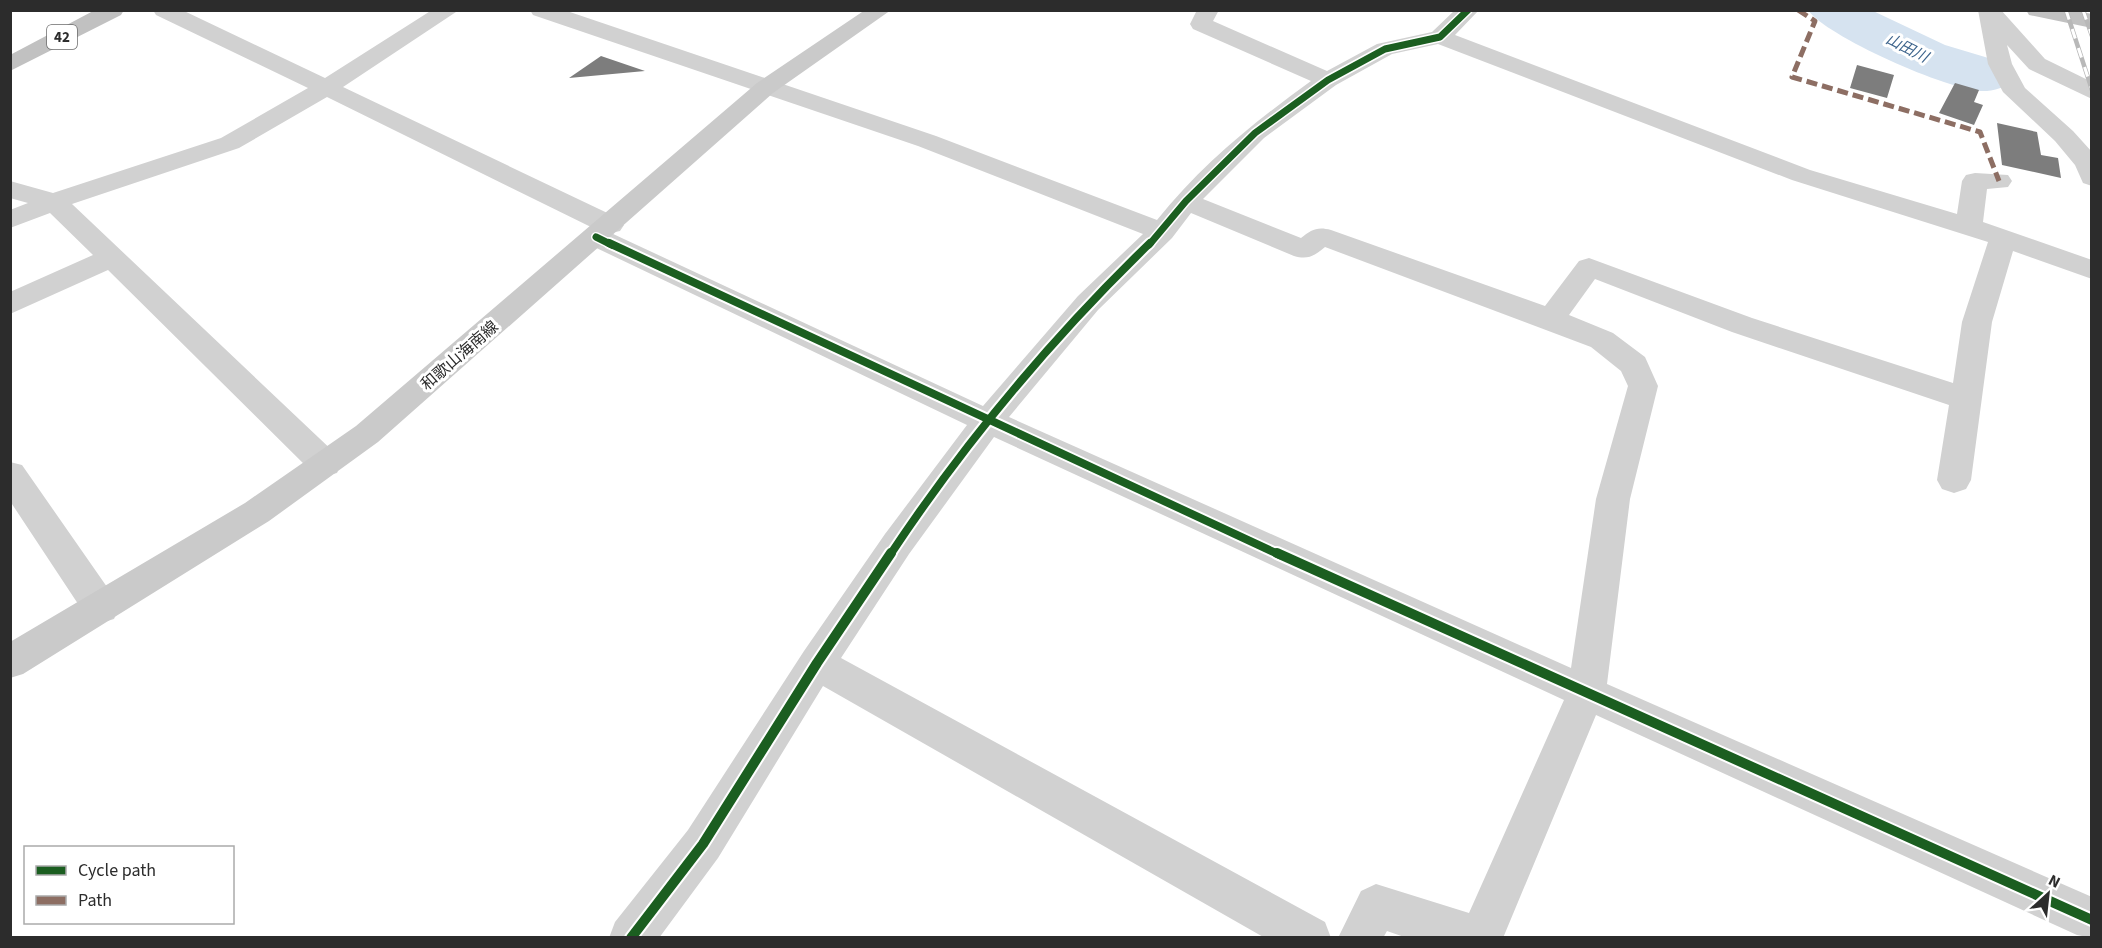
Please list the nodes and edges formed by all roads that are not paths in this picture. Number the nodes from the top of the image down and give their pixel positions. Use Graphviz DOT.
graph roads {
  1 [pos="74,10"];
  2 [pos="113,10"];
  3 [pos="164,10"];
  4 [pos="447,10"];
  5 [pos="541,10"];
  6 [pos="880,10"];
  7 [pos="1208,10"];
  8 [pos="1468,10"];
  9 [pos="1989,10"];
  10 [pos="2037,10"];
  11 [pos="2091,21"];
  12 [pos="1440,37"];
  13 [pos="10,43"];
  14 [pos="10,64"];
  15 [pos="1329,80"];
  16 [pos="326,88"];
  17 [pos="765,88"];
  18 [pos="2091,92"];
  19 [pos="2091,178"];
  20 [pos="1999,181"];
  21 [pos="10,189"];
  22 [pos="1186,201"];
  23 [pos="54,202"];
  24 [pos="10,220"];
  25 [pos="1969,226"];
  26 [pos="603,231"];
  27 [pos="1162,232"];
  28 [pos="2004,238"];
  29 [pos="111,258"];
  30 [pos="2091,270"];
  31 [pos="10,304"];
  32 [pos="1551,319"];
  33 [pos="1967,399"];
  34 [pos="988,421"];
  35 [pos="325,464"];
  36 [pos="10,474"];
  37 [pos="1954,480"];
  38 [pos="101,608"];
  39 [pos="10,662"];
  40 [pos="817,663"];
  41 [pos="1587,691"];
  42 [pos="2091,920"];
  43 [pos="631,938"];
  44 [pos="1309,938"];
  45 [pos="1360,938"];
  46 [pos="1479,938"];
  1 -- 13 [label="highway, 42"];
  2 -- 14 [label="highway, 42"];
  3 -- 16 [label="street"];
  4 -- 16 [label="street"];
  5 -- 17 [label="street"];
  6 -- 17 [label="main road, 和歌山海南線"];
  7 -- 15 [label="street"];
  8 -- 12 [label="street"];
  9 -- 18 [label="street"];
  9 -- 19 [label="street"];
  10 -- 11 [label="highway"];
  12 -- 15 [label="street"];
  12 -- 25 [label="street"];
  15 -- 22 [label="street"];
  16 -- 23 [label="street"];
  16 -- 26 [label="street"];
  17 -- 26 [label="main road, 和歌山海南線"];
  17 -- 27 [label="street"];
  20 -- 25 [label="street"];
  21 -- 23 [label="street"];
  22 -- 27 [label="street"];
  22 -- 32 [label="street"];
  23 -- 24 [label="street"];
  23 -- 29 [label="street"];
  25 -- 28 [label="street"];
  26 -- 34 [label="street"];
  26 -- 35 [label="main road, 和歌山海南線"];
  27 -- 34 [label="street"];
  28 -- 30 [label="street"];
  28 -- 33 [label="street"];
  29 -- 31 [label="street"];
  29 -- 35 [label="street"];
  32 -- 33 [label="street"];
  32 -- 41 [label="street"];
  33 -- 37 [label="street"];
  34 -- 40 [label="street"];
  34 -- 41 [label="street"];
  35 -- 38 [label="main road, 和歌山海南線"];
  36 -- 38 [label="street"];
  38 -- 39 [label="main road, 和歌山海南線"];
  40 -- 43 [label="street"];
  40 -- 44 [label="street"];
  41 -- 42 [label="street"];
  41 -- 46 [label="street"];
  45 -- 46 [label="street"];
}
